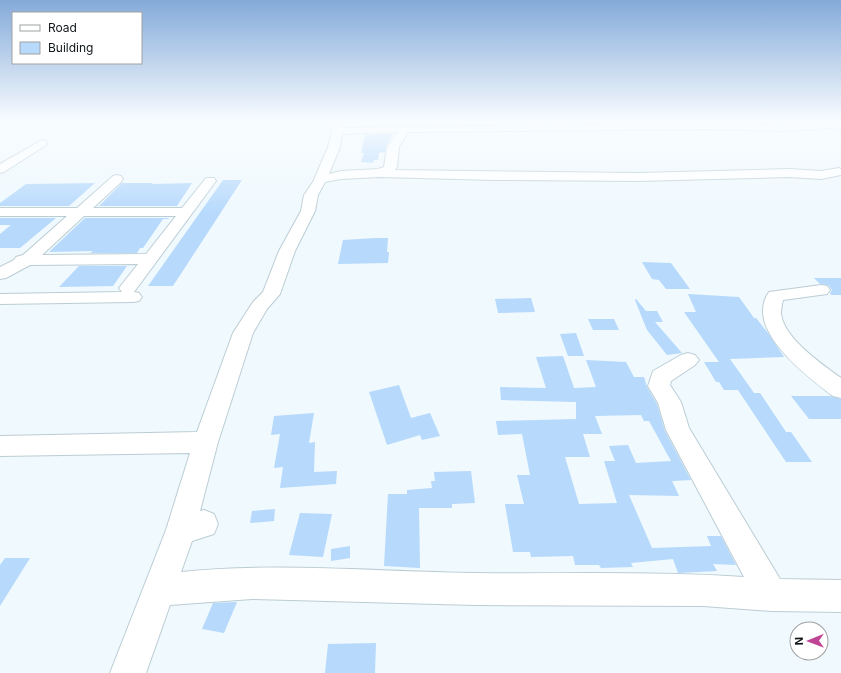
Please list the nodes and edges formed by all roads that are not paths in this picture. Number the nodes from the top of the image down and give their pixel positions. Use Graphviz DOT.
graph roads {
  1 [pos="27,152"];
  2 [pos="332,152"];
  3 [pos="392,152"];
  4 [pos="0,169"];
  5 [pos="380,173"];
  6 [pos="840,173"];
  7 [pos="117,179"];
  8 [pos="210,181"];
  9 [pos="319,182"];
  10 [pos="0,212"];
  11 [pos="80,212"];
  12 [pos="186,212"];
  13 [pos="150,259"];
  14 [pos="0,260"];
  15 [pos="27,260"];
  16 [pos="0,274"];
  17 [pos="821,290"];
  18 [pos="0,293"];
  19 [pos="0,299"];
  20 [pos="688,360"];
  21 [pos="841,390"];
  22 [pos="206,442"];
  23 [pos="0,446"];
  24 [pos="160,590"];
  25 [pos="771,594"];
  26 [pos="841,596"];
  27 [pos="128,673"];
  1 -- 4 [label="street"];
  2 -- 9 [label="street"];
  3 -- 5 [label="street"];
  5 -- 6 [label="street"];
  5 -- 9 [label="street"];
  7 -- 11 [label="street"];
  8 -- 12 [label="street"];
  9 -- 22 [label="street"];
  10 -- 11 [label="street"];
  11 -- 12 [label="street"];
  11 -- 15 [label="street"];
  12 -- 13 [label="street"];
  13 -- 15 [label="street"];
  13 -- 19 [label="street"];
  14 -- 15 [label="street"];
  15 -- 16 [label="street"];
  15 -- 18 [label="street"];
  17 -- 21 [label="street"];
  20 -- 25 [label="street"];
  22 -- 23 [label="street"];
  22 -- 24 [label="street"];
  24 -- 25 [label="street"];
  24 -- 27 [label="street"];
  25 -- 26 [label="street"];
}
